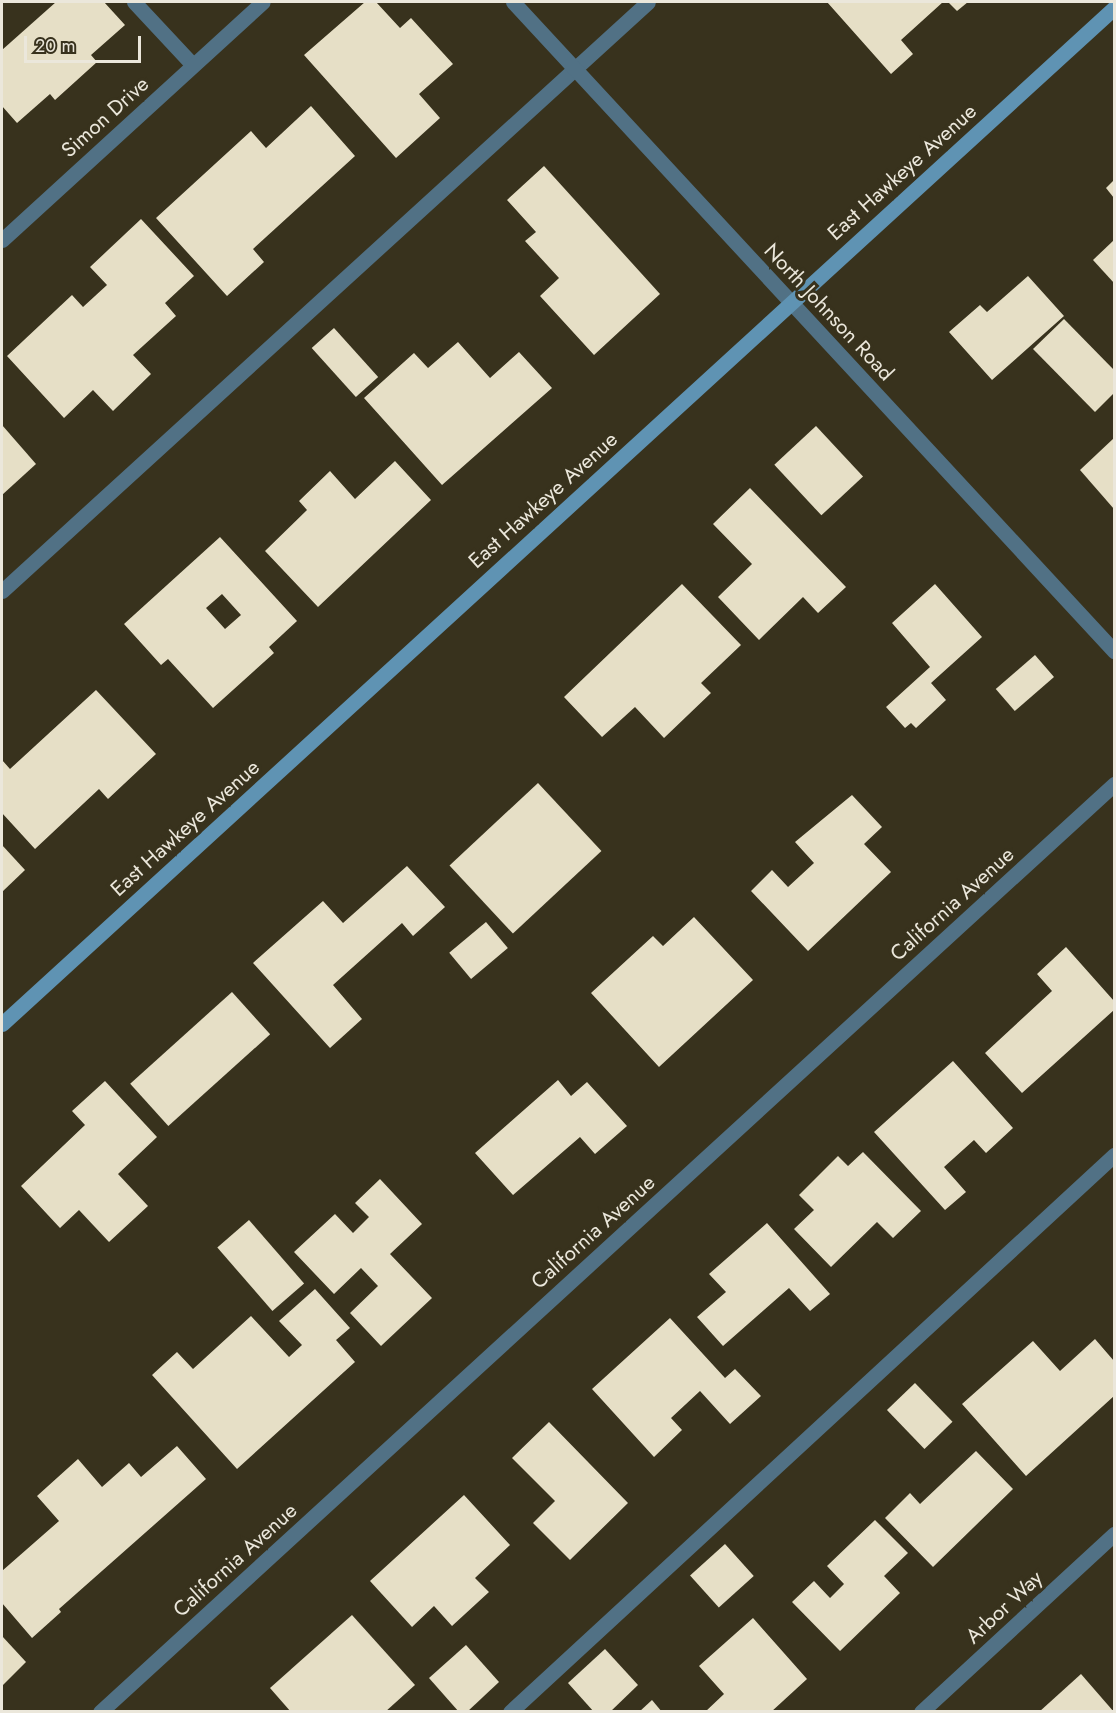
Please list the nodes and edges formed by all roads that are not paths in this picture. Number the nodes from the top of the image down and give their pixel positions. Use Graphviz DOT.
graph roads {
  1 [pos="134,2"];
  2 [pos="263,2"];
  3 [pos="513,2"];
  4 [pos="648,2"];
  5 [pos="1114,8"];
  6 [pos="193,65"];
  7 [pos="575,68"];
  8 [pos="2,239"];
  9 [pos="791,302"];
  10 [pos="2,591"];
  11 [pos="1114,651"];
  12 [pos="1114,784"];
  13 [pos="2,1024"];
  14 [pos="1114,1155"];
  15 [pos="1114,1534"];
  16 [pos="100,1712"];
  17 [pos="510,1712"];
  18 [pos="921,1712"];
  1 -- 6 [label="street"];
  2 -- 6 [label="street, Simon Drive"];
  3 -- 7 [label="street, North Johnson Road"];
  4 -- 7 [label="street"];
  5 -- 9 [label="street, East Hawkeye Avenue"];
  6 -- 8 [label="street, Simon Drive"];
  7 -- 9 [label="street, North Johnson Road"];
  7 -- 10 [label="street"];
  9 -- 11 [label="street, North Johnson Road"];
  9 -- 13 [label="street, East Hawkeye Avenue"];
  12 -- 16 [label="street, California Avenue"];
  14 -- 17 [label="street"];
  15 -- 18 [label="street, Arbor Way"];
}
